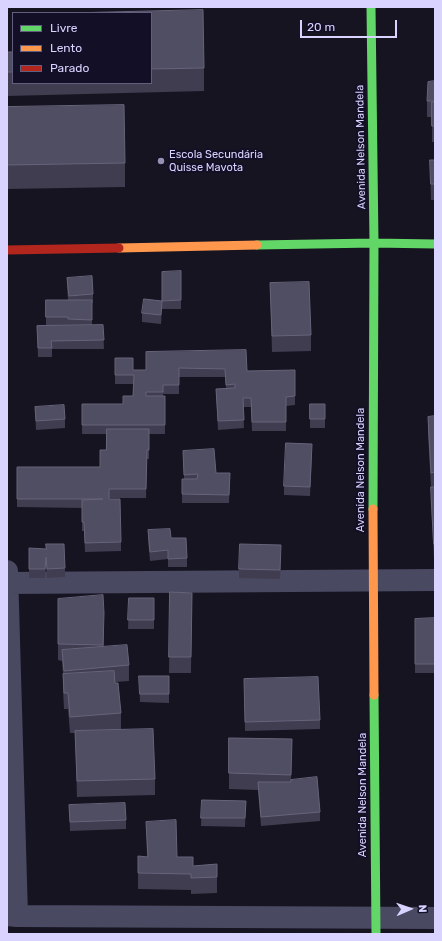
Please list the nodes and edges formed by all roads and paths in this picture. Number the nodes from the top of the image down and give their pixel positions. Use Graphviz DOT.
graph roads {
  1 [pos="371,7"];
  2 [pos="374,243"];
  3 [pos="435,244"];
  4 [pos="7,250"];
  5 [pos="7,571"];
  6 [pos="435,580"];
  7 [pos="373,581"];
  8 [pos="7,583"];
  9 [pos="12,915"];
  10 [pos="435,918"];
  11 [pos="376,926"];
  1 -- 2 [label="street, Avenida Nelson Mandela"];
  2 -- 3 [label="street"];
  2 -- 4 [label="street"];
  2 -- 7 [label="street, Avenida Nelson Mandela"];
  5 -- 8 [label="street"];
  6 -- 7 [label="street"];
  7 -- 8 [label="street"];
  7 -- 11 [label="street, Avenida Nelson Mandela"];
  8 -- 9 [label="street"];
  9 -- 11 [label="street"];
  10 -- 11 [label="street"];
}
